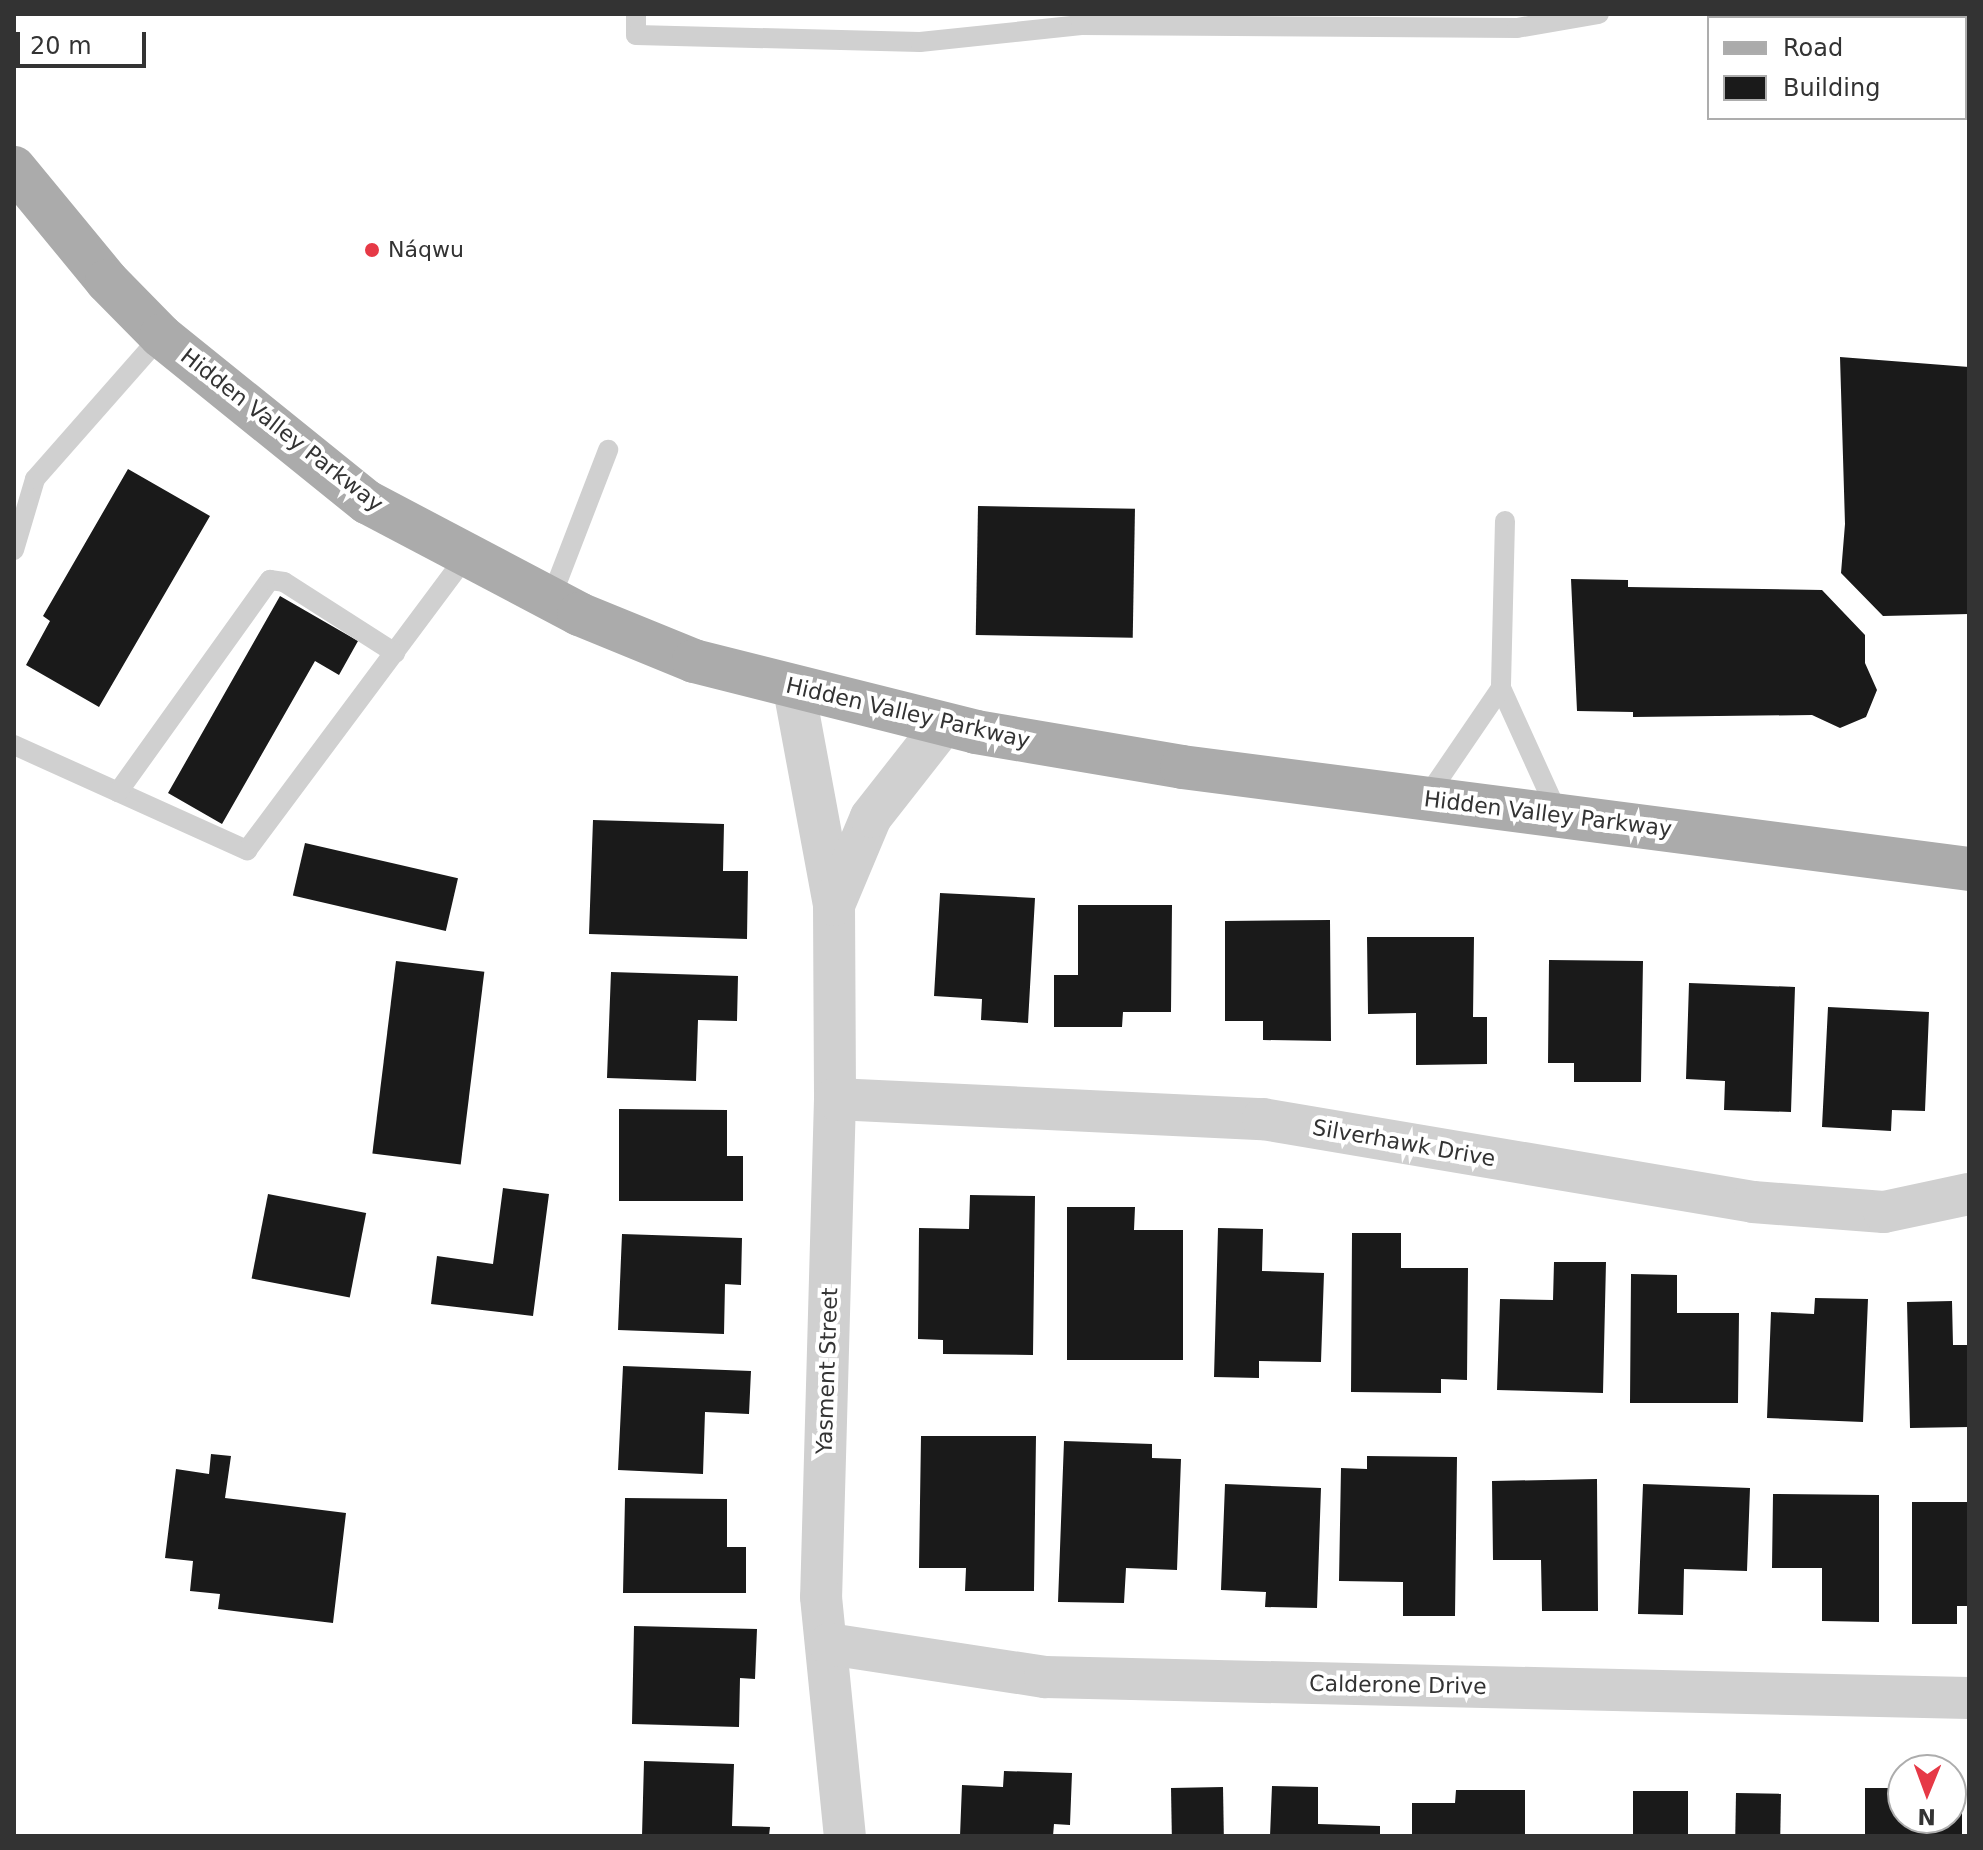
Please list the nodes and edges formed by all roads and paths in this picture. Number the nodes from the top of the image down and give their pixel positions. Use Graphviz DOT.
graph roads {
  1 [pos="636,14"];
  2 [pos="1599,14"];
  3 [pos="14,168"];
  4 [pos="161,336"];
  5 [pos="608,450"];
  6 [pos="1505,521"];
  7 [pos="14,550"];
  8 [pos="467,555"];
  9 [pos="551,598"];
  10 [pos="395,653"];
  11 [pos="1501,688"];
  12 [pos="794,689"];
  13 [pos="944,724"];
  14 [pos="14,745"];
  15 [pos="118,792"];
  16 [pos="1426,798"];
  17 [pos="1559,816"];
  18 [pos="1969,869"];
  19 [pos="834,905"];
  20 [pos="835,1099"];
  21 [pos="1969,1194"];
  22 [pos="829,1644"];
  23 [pos="1969,1698"];
  24 [pos="845,1836"];
  1 -- 2 [label="lane"];
  3 -- 4 [label="main road, Hidden Valley Parkway"];
  4 -- 7 [label="lane"];
  4 -- 8 [label="main road, Hidden Valley Parkway"];
  5 -- 9 [label="lane"];
  6 -- 11 [label="lane"];
  8 -- 9 [label="main road, Hidden Valley Parkway"];
  8 -- 10 [label="lane"];
  9 -- 12 [label="main road, Hidden Valley Parkway"];
  10 -- 15 [label="lane"];
  10 -- 15 [label="lane"];
  11 -- 16 [label="lane"];
  11 -- 17 [label="lane"];
  12 -- 13 [label="main road, Hidden Valley Parkway"];
  12 -- 19 [label="street, Yasment Street"];
  13 -- 16 [label="main road, Hidden Valley Parkway"];
  13 -- 19 [label="street, Yasment Street"];
  14 -- 15 [label="lane"];
  16 -- 17 [label="main road, Hidden Valley Parkway"];
  17 -- 18 [label="main road, Hidden Valley Parkway"];
  19 -- 20 [label="street, Yasment Street"];
  20 -- 21 [label="street, Silverhawk Drive"];
  20 -- 22 [label="street, Yasment Street"];
  22 -- 23 [label="street, Calderone Drive"];
  22 -- 24 [label="street, Yasment Street"];
}
